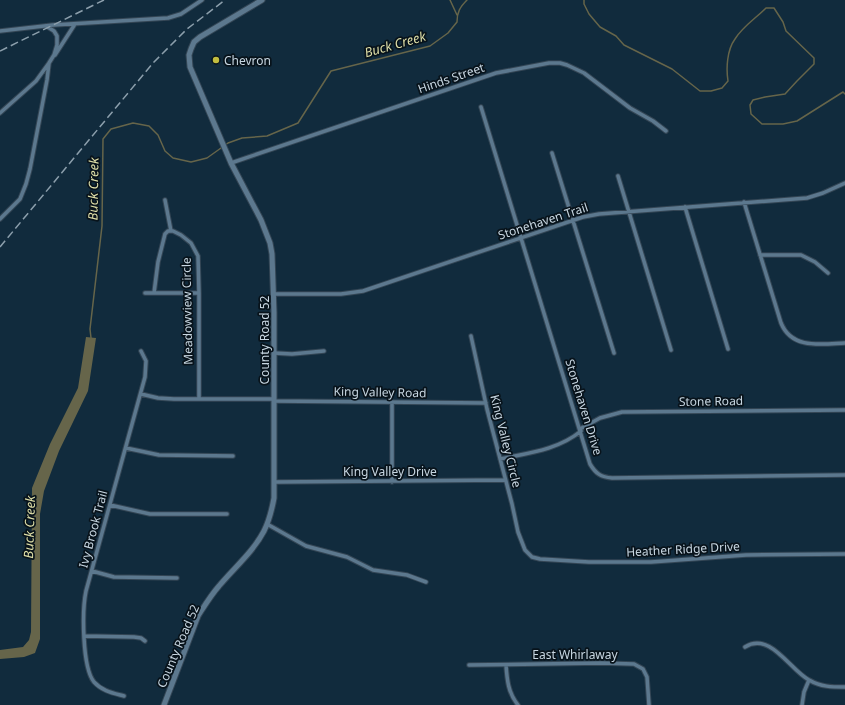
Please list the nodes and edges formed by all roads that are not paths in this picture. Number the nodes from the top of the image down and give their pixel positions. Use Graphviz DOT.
graph roads {
  1 [pos="202,0"];
  2 [pos="262,0"];
  3 [pos="75,24"];
  4 [pos="46,26"];
  5 [pos="0,31"];
  6 [pos="49,63"];
  7 [pos="481,107"];
  8 [pos="0,113"];
  9 [pos="666,131"];
  10 [pos="552,153"];
  11 [pos="231,163"];
  12 [pos="618,176"];
  13 [pos="845,183"];
  14 [pos="165,200"];
  15 [pos="744,202"];
  16 [pos="685,207"];
  17 [pos="629,212"];
  18 [pos="0,219"];
  19 [pos="573,220"];
  20 [pos="171,231"];
  21 [pos="521,237"];
  22 [pos="760,256"];
  23 [pos="828,273"];
  24 [pos="145,293"];
  25 [pos="154,293"];
  26 [pos="199,293"];
  27 [pos="274,294"];
  28 [pos="471,336"];
  29 [pos="845,343"];
  30 [pos="728,349"];
  31 [pos="671,350"];
  32 [pos="141,351"];
  33 [pos="324,351"];
  34 [pos="274,353"];
  35 [pos="614,353"];
  36 [pos="141,394"];
  37 [pos="199,399"];
  38 [pos="274,400"];
  39 [pos="392,403"];
  40 [pos="486,404"];
  41 [pos="845,410"];
  42 [pos="581,430"];
  43 [pos="126,448"];
  44 [pos="233,456"];
  45 [pos="500,459"];
  46 [pos="845,475"];
  47 [pos="505,480"];
  48 [pos="275,482"];
  49 [pos="392,482"];
  50 [pos="110,505"];
  51 [pos="227,514"];
  52 [pos="267,524"];
  53 [pos="525,550"];
  54 [pos="845,554"];
  55 [pos="92,571"];
  56 [pos="177,578"];
  57 [pos="426,582"];
  58 [pos="84,636"];
  59 [pos="145,641"];
  60 [pos="745,646"];
  61 [pos="506,664"];
  62 [pos="469,665"];
  63 [pos="809,680"];
  64 [pos="845,687"];
  65 [pos="124,696"];
  66 [pos="164,705"];
  67 [pos="518,705"];
  68 [pos="649,705"];
  69 [pos="802,705"];
  1 -- 3 [label="street"];
  2 -- 11 [label="street, County Road 52"];
  3 -- 4 [label="street"];
  3 -- 6 [label="street"];
  4 -- 5 [label="street"];
  4 -- 6 [label="street"];
  6 -- 8 [label="street"];
  6 -- 18 [label="street"];
  7 -- 21 [label="street, Stonehaven Drive"];
  9 -- 11 [label="street, Hinds Street"];
  10 -- 19 [label="street"];
  11 -- 27 [label="street, County Road 52"];
  12 -- 17 [label="street"];
  13 -- 15 [label="street, Stonehaven Trail"];
  14 -- 20 [label="street"];
  15 -- 16 [label="street, Stonehaven Trail"];
  15 -- 22 [label="street"];
  16 -- 17 [label="street, Stonehaven Trail"];
  16 -- 30 [label="street"];
  17 -- 19 [label="street, Stonehaven Trail"];
  17 -- 31 [label="street"];
  19 -- 21 [label="street, Stonehaven Trail"];
  19 -- 35 [label="street"];
  20 -- 25 [label="street"];
  20 -- 26 [label="street, Meadowview Circle"];
  21 -- 27 [label="street, Stonehaven Trail"];
  21 -- 42 [label="street, Stonehaven Drive"];
  22 -- 23 [label="street"];
  22 -- 29 [label="street"];
  24 -- 25 [label="street"];
  25 -- 26 [label="street"];
  26 -- 37 [label="street, Meadowview Circle"];
  27 -- 34 [label="street, County Road 52"];
  28 -- 40 [label="street, King Valley Circle"];
  32 -- 36 [label="street, Ivy Brook Trail"];
  33 -- 34 [label="street"];
  34 -- 38 [label="street, County Road 52"];
  36 -- 37 [label="street, King Valley Road"];
  36 -- 43 [label="street, Ivy Brook Trail"];
  37 -- 38 [label="street, King Valley Road"];
  38 -- 39 [label="street, King Valley Road"];
  38 -- 48 [label="street, County Road 52"];
  39 -- 40 [label="street, King Valley Road"];
  39 -- 49 [label="street"];
  40 -- 45 [label="street, King Valley Circle"];
  41 -- 42 [label="street, Stone Road"];
  42 -- 45 [label="street, Stone Road"];
  42 -- 46 [label="street, Stonehaven Drive"];
  43 -- 44 [label="street"];
  43 -- 50 [label="street, Ivy Brook Trail"];
  45 -- 47 [label="street, King Valley Circle"];
  47 -- 49 [label="street, King Valley Drive"];
  47 -- 53 [label="street, King Valley Circle"];
  48 -- 49 [label="street, King Valley Drive"];
  48 -- 52 [label="street, County Road 52"];
  50 -- 51 [label="street"];
  50 -- 55 [label="street, Ivy Brook Trail"];
  52 -- 57 [label="street"];
  52 -- 66 [label="street, County Road 52"];
  53 -- 54 [label="street, Heather Ridge Drive"];
  55 -- 56 [label="street"];
  55 -- 58 [label="street, Ivy Brook Trail"];
  58 -- 59 [label="street"];
  58 -- 65 [label="street, Ivy Brook Trail"];
  60 -- 63 [label="street"];
  61 -- 62 [label="street, East Whirlaway"];
  61 -- 67 [label="street"];
  61 -- 68 [label="street, East Whirlaway"];
  63 -- 64 [label="street"];
  63 -- 69 [label="street"];
}
